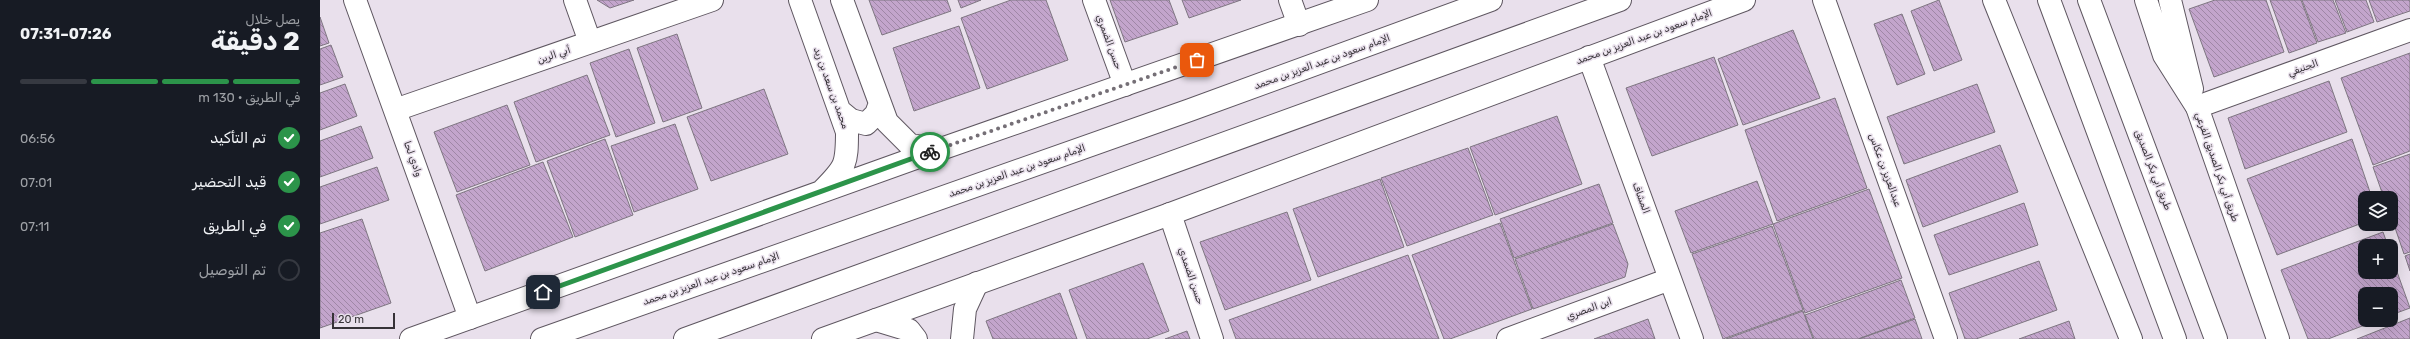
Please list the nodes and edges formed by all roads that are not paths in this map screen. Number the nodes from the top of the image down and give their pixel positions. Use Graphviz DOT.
graph roads {
  1 [pos="355,0"];
  2 [pos="575,0"];
  3 [pos="712,0"];
  4 [pos="800,0"];
  5 [pos="842,0"];
  6 [pos="1094,0"];
  7 [pos="1290,0"];
  8 [pos="1367,0"];
  9 [pos="1491,0"];
  10 [pos="1620,0"];
  11 [pos="1744,0"];
  12 [pos="1824,0"];
  13 [pos="1994,0"];
  14 [pos="2001,0"];
  15 [pos="2006,0"];
  16 [pos="2049,0"];
  17 [pos="2089,0"];
  18 [pos="2141,0"];
  19 [pos="2146,0"];
  20 [pos="2170,0"];
  21 [pos="1299,25"];
  22 [pos="2410,30"];
  23 [pos="590,42"];
  24 [pos="2164,55"];
  25 [pos="1589,57"];
  26 [pos="1125,85"];
  27 [pos="880,103"];
  28 [pos="2197,107"];
  29 [pos="395,110"];
  30 [pos="840,111"];
  31 [pos="2048,117"];
  32 [pos="938,150"];
  33 [pos="820,193"];
  34 [pos="1170,214"];
  35 [pos="1670,279"];
  36 [pos="977,283"];
  37 [pos="2119,306"];
  38 [pos="470,318"];
  39 [pos="876,320"];
  40 [pos="727,324"];
  41 [pos="564,331"];
  42 [pos="411,339"];
  43 [pos="524,339"];
  44 [pos="542,339"];
  45 [pos="686,339"];
  46 [pos="701,339"];
  47 [pos="822,339"];
  48 [pos="916,339"];
  49 [pos="962,339"];
  50 [pos="1212,339"];
  51 [pos="1508,339"];
  52 [pos="1692,339"];
  53 [pos="1946,339"];
  54 [pos="2131,339"];
  55 [pos="2176,339"];
  56 [pos="2216,339"];
  57 [pos="2278,339"];
  1 -- 29 [label="street, وادي لحا"];
  2 -- 23 [label="street"];
  3 -- 23 [label="street, أبي الرين"];
  4 -- 30 [label="street, محمد بن سعد بن زيد"];
  5 -- 27 [label="street"];
  6 -- 26 [label="street, حسن الضمري"];
  7 -- 21 [label="street"];
  8 -- 21 [label="street"];
  9 -- 41 [label="street, الإمام سعود بن عبد العزيز بن محمد"];
  10 -- 40 [label="street"];
  11 -- 25 [label="street, الإمام سعود بن عبد العزيز بن محمد"];
  12 -- 53 [label="street, عبدالعزيز بن عكاس"];
  13 -- 37 [label="street"];
  14 -- 31 [label="street"];
  15 -- 31 [label="street"];
  16 -- 55 [label="street"];
  17 -- 56 [label="street, طريق أبي بكر الصديق"];
  18 -- 24 [label="street"];
  19 -- 24 [label="street, طريق أبي بكر الصديق الفرعي"];
  20 -- 28 [label="street"];
  21 -- 26 [label="street"];
  22 -- 28 [label="street, الجنيفي"];
  23 -- 29 [label="street, أبي الرين"];
  24 -- 28 [label="street, طريق أبي بكر الصديق الفرعي"];
  25 -- 34 [label="street, الإمام سعود بن عبد العزيز بن محمد"];
  25 -- 35 [label="street, المشاف"];
  26 -- 32 [label="street"];
  27 -- 30 [label="street"];
  27 -- 32 [label="street"];
  28 -- 57 [label="street, طريق أبي بكر الصديق الفرعي"];
  29 -- 38 [label="street, وادي لحا"];
  30 -- 33 [label="street, محمد بن سعد بن زيد"];
  31 -- 37 [label="street"];
  32 -- 33 [label="street"];
  33 -- 38 [label="street"];
  34 -- 36 [label="street, الإمام سعود بن عبد العزيز بن محمد"];
  34 -- 50 [label="street, حسن الضمدي"];
  35 -- 51 [label="street, ابن المصري"];
  35 -- 52 [label="street, المشاف"];
  36 -- 39 [label="street, الإمام سعود بن عبد العزيز بن محمد"];
  36 -- 49 [label="street"];
  37 -- 54 [label="street"];
  38 -- 42 [label="street"];
  39 -- 47 [label="street, الإمام سعود بن عبد العزيز بن محمد"];
  39 -- 48 [label="street"];
  40 -- 45 [label="street"];
  40 -- 46 [label="street"];
  41 -- 43 [label="street"];
  41 -- 44 [label="street, الإمام سعود بن عبد العزيز بن محمد"];
}
